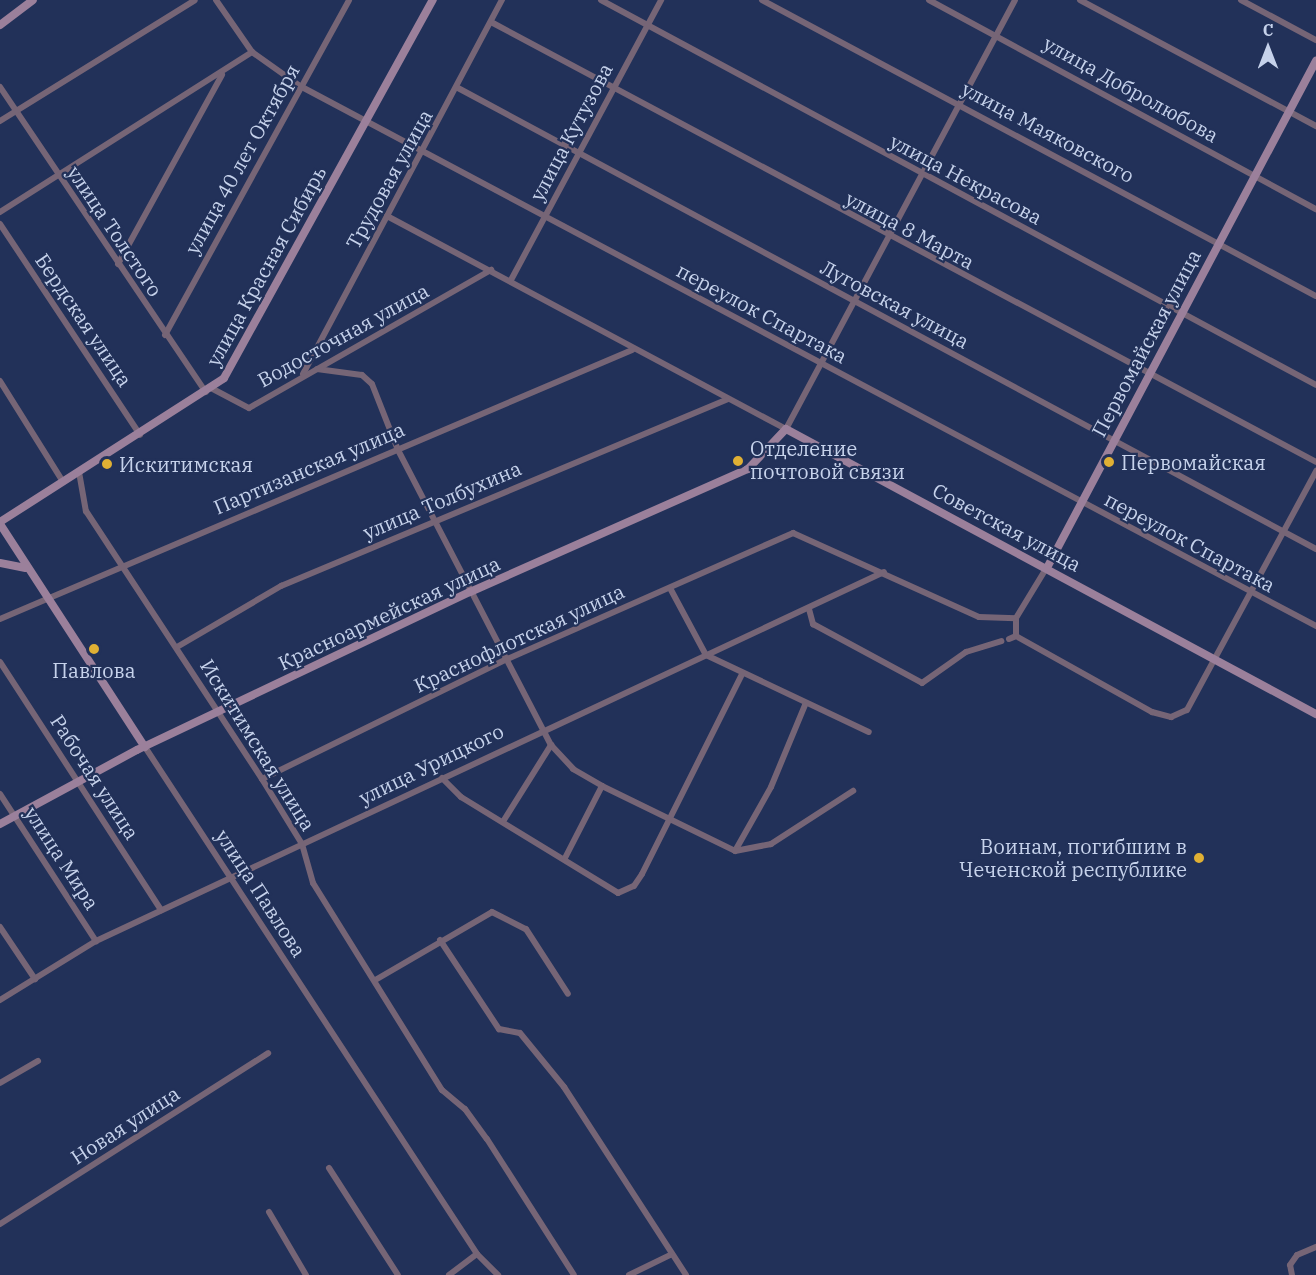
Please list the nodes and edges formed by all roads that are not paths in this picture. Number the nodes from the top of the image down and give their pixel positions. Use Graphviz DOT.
graph roads {
  1 [pos="33,0"];
  2 [pos="195,0"];
  3 [pos="216,0"];
  4 [pos="349,0"];
  5 [pos="433,0"];
  6 [pos="502,0"];
  7 [pos="601,0"];
  8 [pos="661,0"];
  9 [pos="762,0"];
  10 [pos="929,0"];
  11 [pos="1015,0"];
  12 [pos="1080,0"];
  13 [pos="1241,0"];
  14 [pos="4,17"];
  15 [pos="490,22"];
  16 [pos="647,24"];
  17 [pos="0,25"];
  18 [pos="997,34"];
  19 [pos="1316,40"];
  20 [pos="252,52"];
  21 [pos="1316,61"];
  22 [pos="222,74"];
  23 [pos="300,86"];
  24 [pos="0,87"];
  25 [pos="458,88"];
  26 [pos="613,88"];
  27 [pos="959,103"];
  28 [pos="16,111"];
  29 [pos="1288,112"];
  30 [pos="366,120"];
  31 [pos="0,121"];
  32 [pos="1316,126"];
  33 [pos="423,152"];
  34 [pos="579,153"];
  35 [pos="921,175"];
  36 [pos="58,176"];
  37 [pos="1254,176"];
  38 [pos="1316,209"];
  39 [pos="0,212"];
  40 [pos="387,216"];
  41 [pos="545,217"];
  42 [pos="0,224"];
  43 [pos="888,238"];
  44 [pos="1218,242"];
  45 [pos="118,264"];
  46 [pos="491,270"];
  47 [pos="511,280"];
  48 [pos="1316,296"];
  49 [pos="854,301"];
  50 [pos="1182,312"];
  51 [pos="165,335"];
  52 [pos="632,350"];
  53 [pos="821,363"];
  54 [pos="317,369"];
  55 [pos="303,374"];
  56 [pos="1148,376"];
  57 [pos="0,381"];
  58 [pos="1316,385"];
  59 [pos="209,390"];
  60 [pos="727,399"];
  61 [pos="786,429"];
  62 [pos="140,435"];
  63 [pos="1113,440"];
  64 [pos="398,450"];
  65 [pos="1316,462"];
  66 [pos="1316,471"];
  67 [pos="79,472"];
  68 [pos="63,482"];
  69 [pos="1080,503"];
  70 [pos="434,520"];
  71 [pos="0,523"];
  72 [pos="1283,532"];
  73 [pos="1316,549"];
  74 [pos="0,562"];
  75 [pos="120,565"];
  76 [pos="1048,566"];
  77 [pos="26,568"];
  78 [pos="884,572"];
  79 [pos="670,588"];
  80 [pos="470,592"];
  81 [pos="1253,593"];
  82 [pos="47,599"];
  83 [pos="809,609"];
  84 [pos="1016,618"];
  85 [pos="0,619"];
  86 [pos="1316,626"];
  87 [pos="1001,641"];
  88 [pos="177,647"];
  89 [pos="706,655"];
  90 [pos="505,660"];
  91 [pos="1215,660"];
  92 [pos="0,662"];
  93 [pos="742,674"];
  94 [pos="806,705"];
  95 [pos="219,713"];
  96 [pos="1316,714"];
  97 [pos="542,729"];
  98 [pos="869,732"];
  99 [pos="551,745"];
  100 [pos="146,747"];
  101 [pos="262,778"];
  102 [pos="442,778"];
  103 [pos="78,782"];
  104 [pos="602,786"];
  105 [pos="853,790"];
  106 [pos="0,794"];
  107 [pos="14,816"];
  108 [pos="668,816"];
  109 [pos="504,820"];
  110 [pos="0,824"];
  111 [pos="302,844"];
  112 [pos="735,850"];
  113 [pos="565,858"];
  114 [pos="231,877"];
  115 [pos="161,910"];
  116 [pos="0,927"];
  117 [pos="440,940"];
  118 [pos="96,941"];
  119 [pos="35,979"];
  120 [pos="377,979"];
  121 [pos="568,994"];
  122 [pos="0,1000"];
  123 [pos="268,1053"];
  124 [pos="38,1060"];
  125 [pos="0,1083"];
  126 [pos="329,1168"];
  127 [pos="268,1212"];
  128 [pos="0,1224"];
  129 [pos="1316,1247"];
  130 [pos="477,1254"];
  131 [pos="670,1255"];
  132 [pos="458,1272"];
  133 [pos="306,1275"];
  134 [pos="398,1275"];
  135 [pos="449,1275"];
  136 [pos="498,1275"];
  137 [pos="574,1275"];
  138 [pos="629,1275"];
  139 [pos="686,1275"];
  140 [pos="1292,1275"];
  1 -- 14 [label="street"];
  2 -- 28 [label="street"];
  3 -- 20 [label="street, переулок Спартака"];
  4 -- 23 [label="street, улица 40 лет Октября"];
  5 -- 30 [label="street, улица Красная Сибирь"];
  6 -- 15 [label="street, Трудовая улица"];
  7 -- 16 [label="street, улица Некрасова"];
  8 -- 16 [label="street, улица Кутузова"];
  9 -- 27 [label="street, улица Маяковского"];
  10 -- 18 [label="street, улица Добролюбова"];
  11 -- 18 [label="street"];
  12 -- 29 [label="street"];
  13 -- 19 [label="street"];
  14 -- 17 [label="street"];
  15 -- 25 [label="street, Трудовая улица"];
  15 -- 26 [label="street, улица 8 Марта"];
  16 -- 26 [label="street, улица Кутузова"];
  16 -- 35 [label="street, улица Некрасова"];
  18 -- 27 [label="street"];
  18 -- 37 [label="street, улица Добролюбова"];
  20 -- 22 [label="street"];
  20 -- 23 [label="street, переулок Спартака"];
  21 -- 29 [label="street, Первомайская улица"];
  22 -- 36 [label="street"];
  22 -- 45 [label="street"];
  23 -- 30 [label="street, переулок Спартака"];
  23 -- 51 [label="street, улица 40 лет Октября"];
  24 -- 28 [label="street, улица Толстого"];
  25 -- 33 [label="street, Трудовая улица"];
  25 -- 34 [label="street, Луговская улица"];
  26 -- 34 [label="street, улица Кутузова"];
  26 -- 43 [label="street, улица 8 Марта"];
  27 -- 35 [label="street"];
  27 -- 44 [label="street, улица Маяковского"];
  28 -- 31 [label="street"];
  28 -- 36 [label="street, улица Толстого"];
  29 -- 32 [label="street"];
  29 -- 37 [label="street, Первомайская улица"];
  30 -- 33 [label="street, переулок Спартака"];
  30 -- 59 [label="street, улица Красная Сибирь"];
  33 -- 40 [label="street, Трудовая улица"];
  33 -- 41 [label="street, переулок Спартака"];
  34 -- 41 [label="street, улица Кутузова"];
  34 -- 49 [label="street, Луговская улица"];
  35 -- 43 [label="street"];
  35 -- 50 [label="street, улица Некрасова"];
  36 -- 39 [label="street"];
  36 -- 45 [label="street, улица Толстого"];
  37 -- 38 [label="street, улица Добролюбова"];
  37 -- 44 [label="street, Первомайская улица"];
  40 -- 46 [label="street, Советская улица"];
  40 -- 55 [label="street, Трудовая улица"];
  41 -- 47 [label="street, улица Кутузова"];
  41 -- 53 [label="street, переулок Спартака"];
  42 -- 62 [label="street, Бердская улица"];
  43 -- 49 [label="street"];
  43 -- 56 [label="street, улица 8 Марта"];
  44 -- 48 [label="street, улица Маяковского"];
  44 -- 50 [label="street, Первомайская улица"];
  45 -- 51 [label="street, улица Толстого"];
  46 -- 47 [label="street, Советская улица"];
  46 -- 54 [label="street, Водосточная улица"];
  47 -- 52 [label="street, Советская улица"];
  49 -- 53 [label="street"];
  49 -- 63 [label="street, Луговская улица"];
  50 -- 56 [label="street, Первомайская улица"];
  50 -- 58 [label="street, улица Некрасова"];
  51 -- 59 [label="street, улица Толстого"];
  52 -- 60 [label="street, Советская улица"];
  52 -- 64 [label="street, Партизанская улица"];
  53 -- 61 [label="street"];
  53 -- 69 [label="street, переулок Спартака"];
  54 -- 55 [label="street, Водосточная улица"];
  54 -- 64 [label="street"];
  55 -- 59 [label="street, Водосточная улица"];
  56 -- 63 [label="street, Первомайская улица"];
  56 -- 65 [label="street, улица 8 Марта"];
  57 -- 68 [label="street"];
  59 -- 62 [label="street, улица Красная Сибирь"];
  60 -- 61 [label="street, Советская улица"];
  60 -- 70 [label="street, улица Толбухина"];
  61 -- 76 [label="street, Советская улица"];
  61 -- 80 [label="street, Красноармейская улица"];
  62 -- 67 [label="street, улица Красная Сибирь"];
  63 -- 69 [label="street, Первомайская улица"];
  63 -- 72 [label="street, Луговская улица"];
  64 -- 70 [label="street"];
  64 -- 75 [label="street, Партизанская улица"];
  66 -- 72 [label="street"];
  67 -- 68 [label="street, улица Красная Сибирь"];
  67 -- 75 [label="street, Искитимская улица"];
  68 -- 71 [label="street, улица Красная Сибирь"];
  69 -- 76 [label="street, Первомайская улица"];
  69 -- 81 [label="street, переулок Спартака"];
  70 -- 80 [label="street"];
  70 -- 88 [label="street, улица Толбухина"];
  71 -- 77 [label="street, улица Павлова"];
  72 -- 73 [label="street, Луговская улица"];
  72 -- 81 [label="street"];
  74 -- 77 [label="street"];
  75 -- 82 [label="street, Партизанская улица"];
  75 -- 88 [label="street, Искитимская улица"];
  76 -- 84 [label="street, Первомайская улица"];
  76 -- 91 [label="street, Советская улица"];
  77 -- 82 [label="street, улица Павлова"];
  78 -- 79 [label="street, Краснофлотская улица"];
  78 -- 83 [label="street, улица Урицкого"];
  78 -- 84 [label="street"];
  79 -- 89 [label="street"];
  79 -- 90 [label="street, Краснофлотская улица"];
  80 -- 90 [label="street"];
  80 -- 95 [label="street, Красноармейская улица"];
  81 -- 86 [label="street, переулок Спартака"];
  81 -- 91 [label="street"];
  82 -- 85 [label="street, Партизанская улица"];
  82 -- 100 [label="street, улица Павлова"];
  83 -- 87 [label="street"];
  83 -- 89 [label="street, улица Урицкого"];
  84 -- 91 [label="street"];
  88 -- 95 [label="street, Искитимская улица"];
  89 -- 93 [label="street"];
  89 -- 97 [label="street, улица Урицкого"];
  90 -- 97 [label="street"];
  90 -- 101 [label="street, Краснофлотская улица"];
  91 -- 96 [label="street, Советская улица"];
  92 -- 103 [label="street, Рабочая улица"];
  93 -- 94 [label="street"];
  93 -- 108 [label="street"];
  94 -- 98 [label="street"];
  94 -- 112 [label="street"];
  95 -- 100 [label="street, Красноармейская улица"];
  95 -- 101 [label="street, Искитимская улица"];
  97 -- 99 [label="street"];
  97 -- 102 [label="street, улица Урицкого"];
  99 -- 104 [label="street"];
  99 -- 109 [label="street"];
  100 -- 103 [label="street, Красноармейская улица"];
  100 -- 114 [label="street, улица Павлова"];
  101 -- 111 [label="street, Искитимская улица"];
  102 -- 109 [label="street"];
  102 -- 111 [label="street, улица Урицкого"];
  103 -- 107 [label="street, Красноармейская улица"];
  103 -- 115 [label="street, Рабочая улица"];
  104 -- 108 [label="street"];
  104 -- 113 [label="street"];
  105 -- 112 [label="street"];
  106 -- 107 [label="street, улица Мира"];
  107 -- 110 [label="street, Красноармейская улица"];
  107 -- 118 [label="street, улица Мира"];
  108 -- 112 [label="street"];
  108 -- 113 [label="street"];
  109 -- 113 [label="street"];
  111 -- 114 [label="street, улица Урицкого"];
  111 -- 120 [label="street, Искитимская улица"];
  114 -- 115 [label="street, улица Урицкого"];
  114 -- 130 [label="street, улица Павлова"];
  115 -- 118 [label="street, улица Урицкого"];
  116 -- 119 [label="street"];
  117 -- 120 [label="street"];
  117 -- 121 [label="street"];
  117 -- 131 [label="street"];
  118 -- 119 [label="street, улица Урицкого"];
  119 -- 122 [label="street, улица Урицкого"];
  120 -- 137 [label="street, Искитимская улица"];
  123 -- 128 [label="street, Новая улица"];
  124 -- 125 [label="street"];
  126 -- 134 [label="street"];
  127 -- 133 [label="street"];
  129 -- 140 [label="street"];
  130 -- 132 [label="street"];
  130 -- 136 [label="street, улица Павлова"];
  131 -- 138 [label="street"];
  131 -- 139 [label="street"];
  132 -- 135 [label="street"];
}
